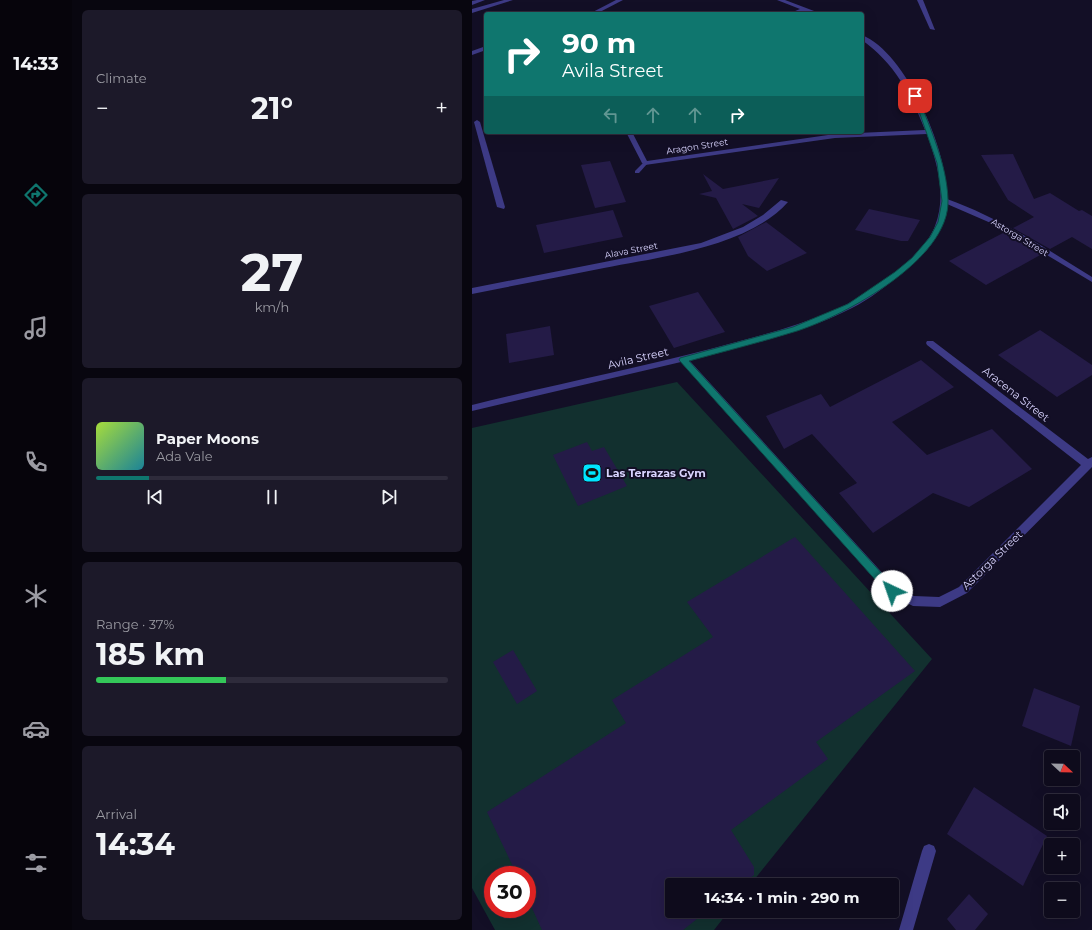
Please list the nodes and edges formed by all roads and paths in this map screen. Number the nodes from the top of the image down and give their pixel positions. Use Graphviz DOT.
graph roads {
  1 [pos="482,0"];
  2 [pos="510,0"];
  3 [pos="620,0"];
  4 [pos="780,0"];
  5 [pos="920,0"];
  6 [pos="472,3"];
  7 [pos="806,9"];
  8 [pos="472,11"];
  9 [pos="596,12"];
  10 [pos="797,12"];
  11 [pos="814,12"];
  12 [pos="933,29"];
  13 [pos="864,39"];
  14 [pos="484,49"];
  15 [pos="472,53"];
  16 [pos="484,120"];
  17 [pos="474,123"];
  18 [pos="930,132"];
  19 [pos="630,134"];
  20 [pos="645,163"];
  21 [pos="637,172"];
  22 [pos="945,201"];
  23 [pos="784,202"];
  24 [pos="501,207"];
  25 [pos="1092,280"];
  26 [pos="472,291"];
  27 [pos="930,343"];
  28 [pos="683,360"];
  29 [pos="472,408"];
  30 [pos="1090,463"];
  31 [pos="929,851"];
  32 [pos="906,930"];
  1 -- 6 [label="street"];
  2 -- 8 [label="street"];
  3 -- 9 [label="street"];
  4 -- 7 [label="street"];
  5 -- 12 [label="street"];
  7 -- 10 [label="street"];
  7 -- 11 [label="street"];
  13 -- 18 [label="street, Avila Street"];
  14 -- 15 [label="street"];
  16 -- 17 [label="street"];
  17 -- 24 [label="street"];
  18 -- 20 [label="street, Aragon Street"];
  18 -- 22 [label="street, Avila Street"];
  19 -- 20 [label="street"];
  20 -- 21 [label="street"];
  22 -- 25 [label="street, Astorga Street"];
  22 -- 28 [label="street, Avila Street"];
  23 -- 26 [label="street, Alava Street"];
  27 -- 30 [label="street, Aracena Street"];
  28 -- 29 [label="street, Avila Street"];
  28 -- 30 [label="street, Astorga Street"];
  31 -- 32 [label="street"];
}
